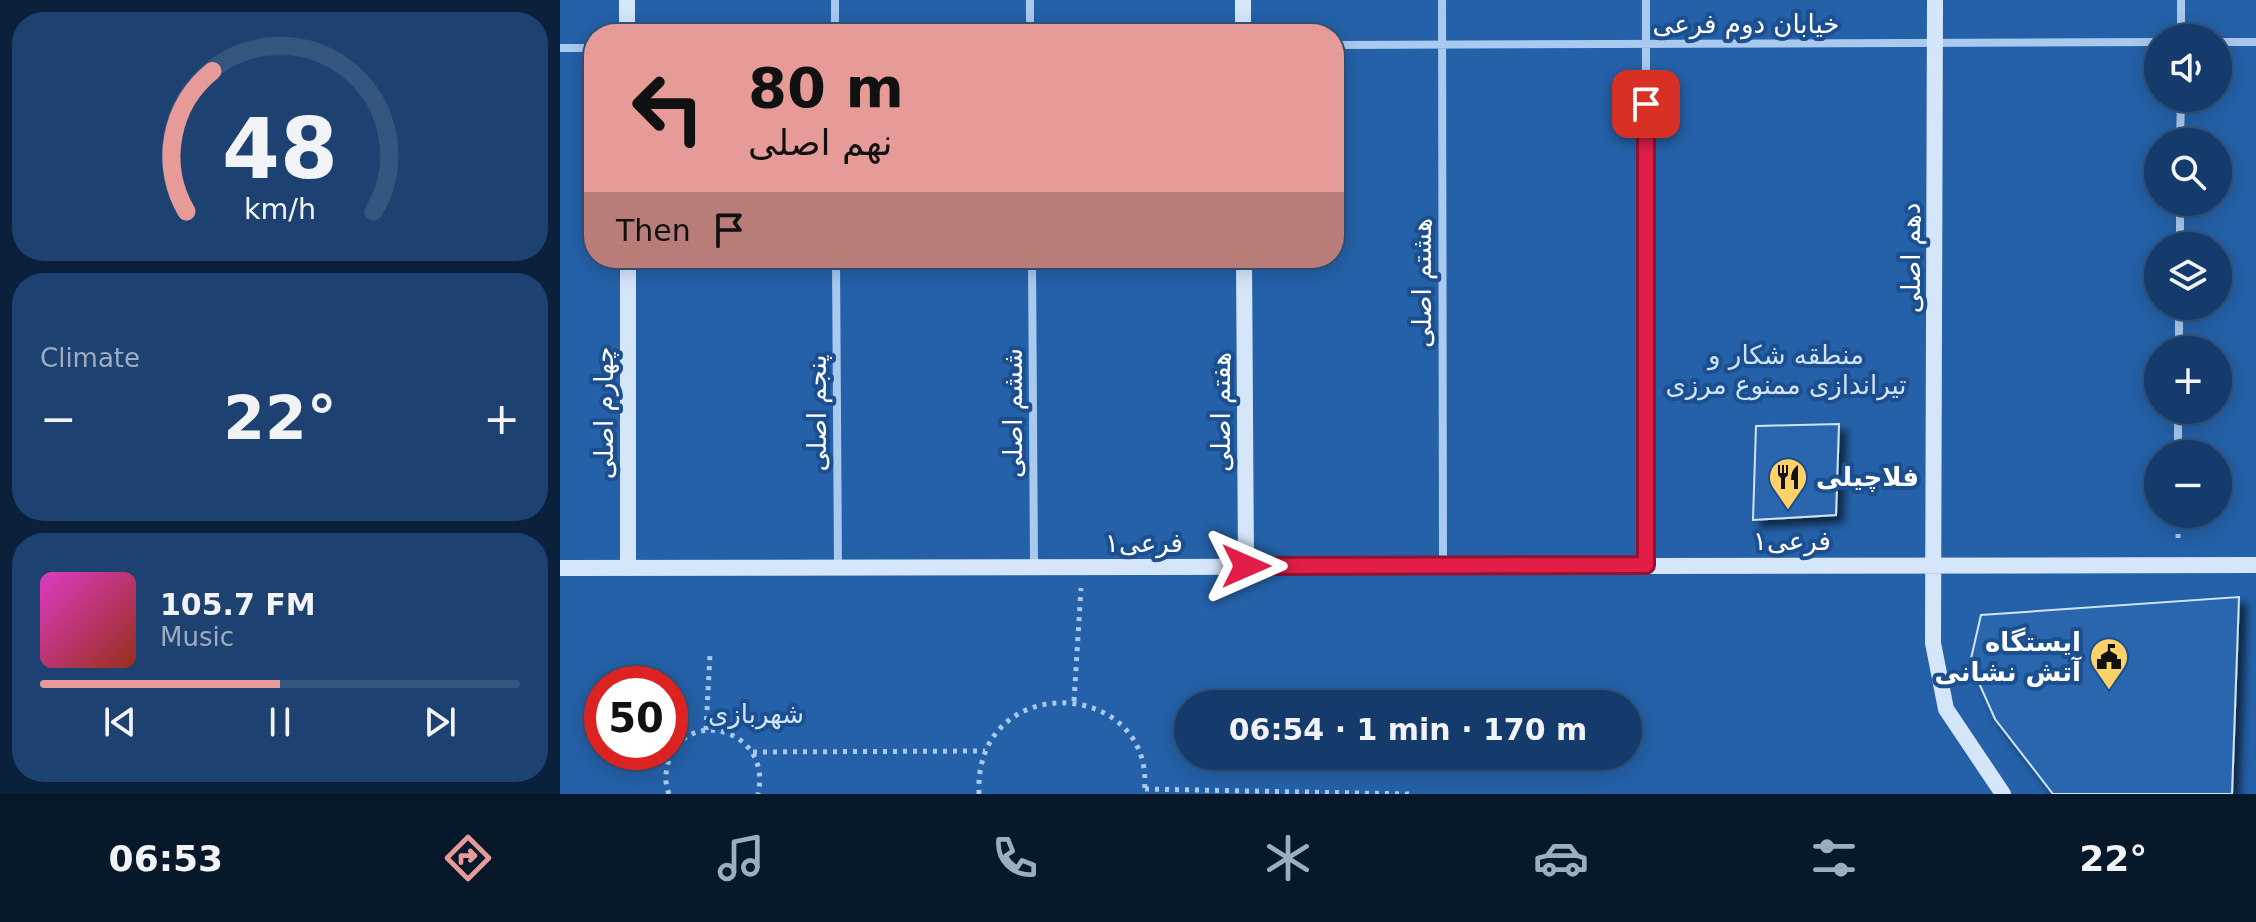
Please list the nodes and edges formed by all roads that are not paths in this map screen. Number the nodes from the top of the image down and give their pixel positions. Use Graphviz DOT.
graph roads {
  1 [pos="627,0"];
  2 [pos="835,0"];
  3 [pos="1030,0"];
  4 [pos="1243,0"];
  5 [pos="1442,0"];
  6 [pos="1646,0"];
  7 [pos="1935,0"];
  8 [pos="2181,0"];
  9 [pos="627,24"];
  10 [pos="835,24"];
  11 [pos="1030,24"];
  12 [pos="1243,24"];
  13 [pos="2181,24"];
  14 [pos="2144,42"];
  15 [pos="2232,42"];
  16 [pos="2256,42"];
  17 [pos="1935,43"];
  18 [pos="1344,45"];
  19 [pos="1442,45"];
  20 [pos="1646,45"];
  21 [pos="560,48"];
  22 [pos="584,48"];
  23 [pos="628,268"];
  24 [pos="836,268"];
  25 [pos="1032,268"];
  26 [pos="1244,268"];
  27 [pos="1646,565"];
  28 [pos="1934,565"];
  29 [pos="2256,565"];
  30 [pos="1246,566"];
  31 [pos="1443,566"];
  32 [pos="1034,567"];
  33 [pos="560,568"];
  34 [pos="628,568"];
  35 [pos="838,568"];
  36 [pos="2003,794"];
  1 -- 9 [label="main road"];
  2 -- 10 [label="street"];
  3 -- 11 [label="street"];
  4 -- 12 [label="main road"];
  5 -- 19 [label="street, هشتم اصلی"];
  6 -- 20 [label="street"];
  7 -- 17 [label="main road, دهم اصلی"];
  8 -- 13 [label="street"];
  14 -- 17 [label="street, خیابان دوم فرعی"];
  15 -- 16 [label="street"];
  17 -- 20 [label="street, خیابان دوم فرعی"];
  17 -- 28 [label="main road, دهم اصلی"];
  18 -- 19 [label="street, خیابان دوم فرعی"];
  19 -- 20 [label="street, خیابان دوم فرعی"];
  19 -- 31 [label="street, هشتم اصلی"];
  20 -- 27 [label="street"];
  21 -- 22 [label="street"];
  23 -- 34 [label="main road, چهارم اصلی"];
  24 -- 35 [label="street, پنجم اصلی"];
  25 -- 32 [label="street, ششم اصلی"];
  26 -- 30 [label="main road, هفتم اصلی"];
  27 -- 28 [label="main road, فرعی۱"];
  27 -- 31 [label="main road, فرعی۱"];
  28 -- 29 [label="main road, فرعی۱"];
  28 -- 36 [label="main road, دهم اصلی"];
  30 -- 31 [label="main road, فرعی۱"];
  30 -- 32 [label="main road, فرعی۱"];
  32 -- 35 [label="main road, فرعی۱"];
  33 -- 34 [label="main road, فرعی۱"];
  34 -- 35 [label="main road, فرعی۱"];
}
